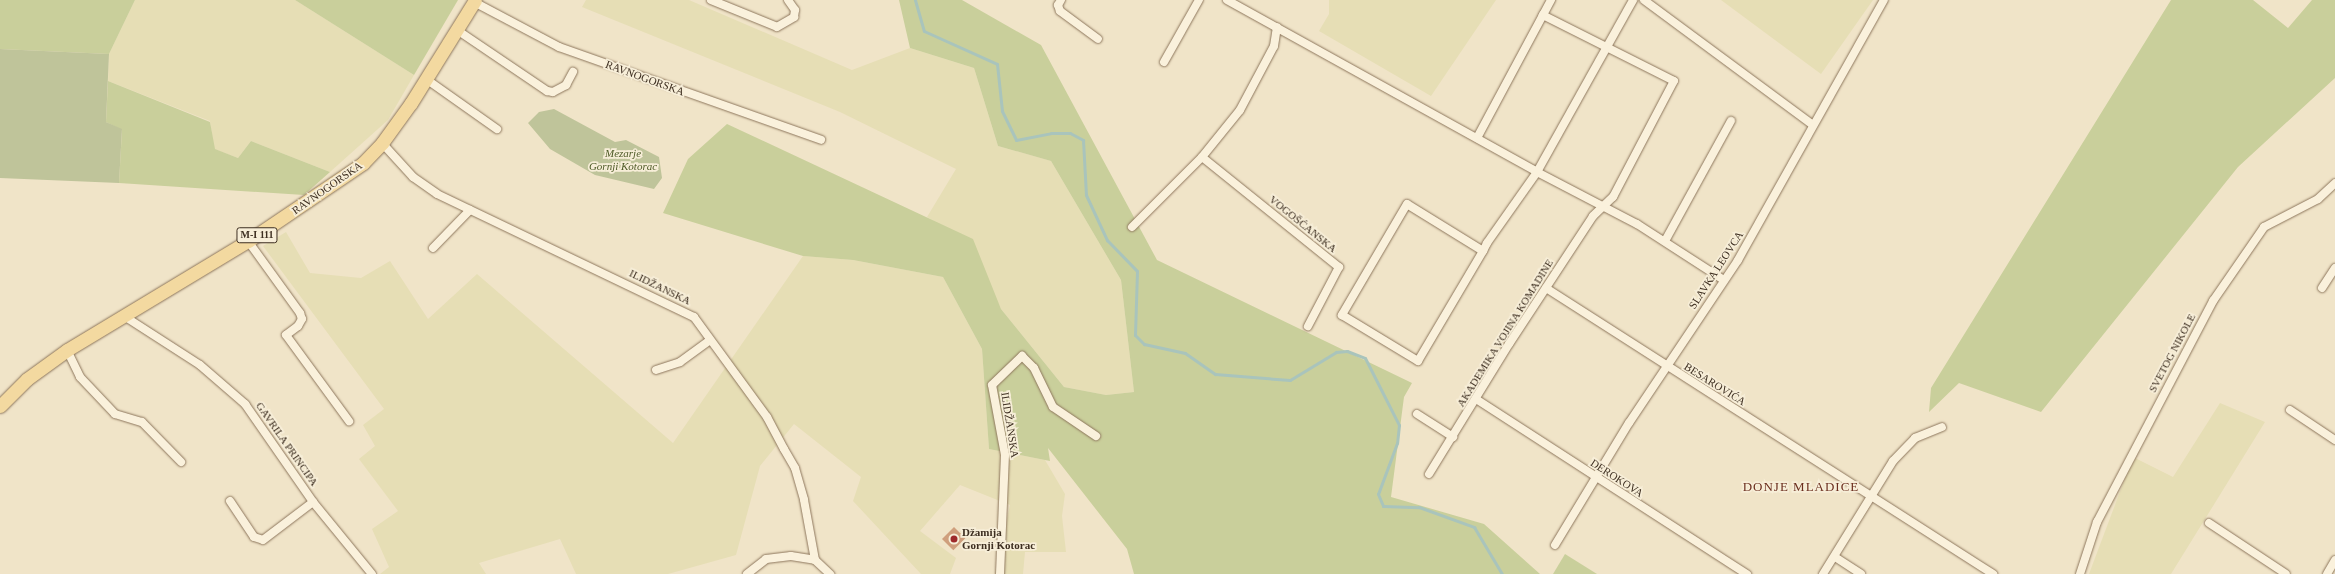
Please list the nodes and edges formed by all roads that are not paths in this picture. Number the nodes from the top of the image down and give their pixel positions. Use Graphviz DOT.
graph roads {
  1 [pos="711,0"];
  2 [pos="788,0"];
  3 [pos="1061,0"];
  4 [pos="1199,0"];
  5 [pos="1226,0"];
  6 [pos="1551,0"];
  7 [pos="1633,0"];
  8 [pos="1644,0"];
  9 [pos="1884,0"];
  10 [pos="475,1"];
  11 [pos="1543,15"];
  12 [pos="1277,27"];
  13 [pos="457,30"];
  14 [pos="1098,39"];
  15 [pos="1606,46"];
  16 [pos="1164,62"];
  17 [pos="573,72"];
  18 [pos="426,80"];
  19 [pos="1731,121"];
  20 [pos="1812,125"];
  21 [pos="498,130"];
  22 [pos="1477,138"];
  23 [pos="821,140"];
  24 [pos="382,143"];
  25 [pos="1202,157"];
  26 [pos="1537,172"];
  27 [pos="2335,183"];
  28 [pos="1602,206"];
  29 [pos="470,210"];
  30 [pos="1132,227"];
  31 [pos="1665,241"];
  32 [pos="248,242"];
  33 [pos="434,248"];
  34 [pos="1483,251"];
  35 [pos="2335,268"];
  36 [pos="1724,280"];
  37 [pos="1546,288"];
  38 [pos="2322,288"];
  39 [pos="124,316"];
  40 [pos="1308,326"];
  41 [pos="709,340"];
  42 [pos="67,350"];
  43 [pos="1667,366"];
  44 [pos="656,370"];
  45 [pos="1476,399"];
  46 [pos="0,406"];
  47 [pos="2290,410"];
  48 [pos="1417,414"];
  49 [pos="349,421"];
  50 [pos="1942,427"];
  51 [pos="1096,436"];
  52 [pos="1452,437"];
  53 [pos="2335,440"];
  54 [pos="181,462"];
  55 [pos="1429,474"];
  56 [pos="1595,477"];
  57 [pos="1874,497"];
  58 [pos="230,501"];
  59 [pos="313,502"];
  60 [pos="2208,523"];
  61 [pos="1555,546"];
  62 [pos="1835,557"];
  63 [pos="815,560"];
  64 [pos="2335,560"];
  65 [pos="372,574"];
  66 [pos="747,574"];
  67 [pos="830,574"];
  68 [pos="1000,574"];
  69 [pos="1747,574"];
  70 [pos="1824,574"];
  71 [pos="1861,574"];
  72 [pos="1993,574"];
  73 [pos="2080,574"];
  74 [pos="2286,574"];
  75 [pos="2327,574"];
  1 -- 2 [label="street"];
  3 -- 14 [label="street"];
  4 -- 16 [label="street"];
  5 -- 12 [label="street"];
  6 -- 11 [label="street"];
  7 -- 15 [label="street"];
  8 -- 20 [label="street"];
  9 -- 20 [label="street, SLAVKA LEOVCA"];
  10 -- 13 [label="main road, RAVNOGORSKA / M-I 111"];
  10 -- 23 [label="street, RAVNOGORSKA"];
  11 -- 15 [label="street, AKADEMIKA VOJINA KOMADINE"];
  11 -- 22 [label="street"];
  12 -- 22 [label="street"];
  12 -- 25 [label="street"];
  13 -- 17 [label="street"];
  13 -- 18 [label="main road, RAVNOGORSKA / M-I 111"];
  15 -- 26 [label="street"];
  15 -- 28 [label="street, AKADEMIKA VOJINA KOMADINE"];
  18 -- 21 [label="street"];
  18 -- 24 [label="main road, RAVNOGORSKA / M-I 111"];
  19 -- 31 [label="street"];
  20 -- 36 [label="street, SLAVKA LEOVCA"];
  22 -- 26 [label="street"];
  24 -- 29 [label="street, ILIDŽANSKA"];
  24 -- 32 [label="main road, RAVNOGORSKA / M-I 111"];
  25 -- 30 [label="street"];
  25 -- 40 [label="street, VOGOŠĆANSKA"];
  26 -- 28 [label="street"];
  26 -- 34 [label="street"];
  27 -- 73 [label="street, SVETOG NIKOLE"];
  28 -- 31 [label="street"];
  28 -- 37 [label="street, AKADEMIKA VOJINA KOMADINE"];
  29 -- 33 [label="street"];
  29 -- 41 [label="street, ILIDŽANSKA"];
  31 -- 36 [label="street"];
  32 -- 39 [label="main road, RAVNOGORSKA / M-I 111"];
  32 -- 49 [label="street"];
  34 -- 34 [label="street"];
  35 -- 38 [label="street"];
  36 -- 43 [label="street, SLAVKA LEOVCA"];
  37 -- 43 [label="street, BESAROVIĆA"];
  37 -- 45 [label="street, AKADEMIKA VOJINA KOMADINE"];
  39 -- 42 [label="main road, RAVNOGORSKA / M-I 111"];
  39 -- 59 [label="street, GAVRILA PRINCIPA"];
  41 -- 44 [label="street"];
  41 -- 63 [label="street, ILIDŽANSKA"];
  42 -- 46 [label="main road, RAVNOGORSKA / M-I 111"];
  42 -- 54 [label="street"];
  43 -- 56 [label="street, SLAVKA LEOVCA"];
  43 -- 57 [label="street, BESAROVIĆA"];
  45 -- 52 [label="street, AKADEMIKA VOJINA KOMADINE"];
  45 -- 56 [label="street, DEROKOVA"];
  47 -- 53 [label="street"];
  48 -- 52 [label="street"];
  50 -- 57 [label="street"];
  51 -- 68 [label="street, ILIDŽANSKA"];
  52 -- 55 [label="street, AKADEMIKA VOJINA KOMADINE"];
  56 -- 61 [label="street, SLAVKA LEOVCA"];
  56 -- 69 [label="street, DEROKOVA"];
  57 -- 62 [label="street"];
  57 -- 72 [label="street, BESAROVIĆA"];
  58 -- 59 [label="street, GAVRILA PRINCIPA"];
  59 -- 65 [label="street, GAVRILA PRINCIPA"];
  60 -- 74 [label="street"];
  62 -- 70 [label="street"];
  62 -- 71 [label="street"];
  63 -- 66 [label="street"];
  63 -- 67 [label="street"];
  64 -- 75 [label="street"];
}
